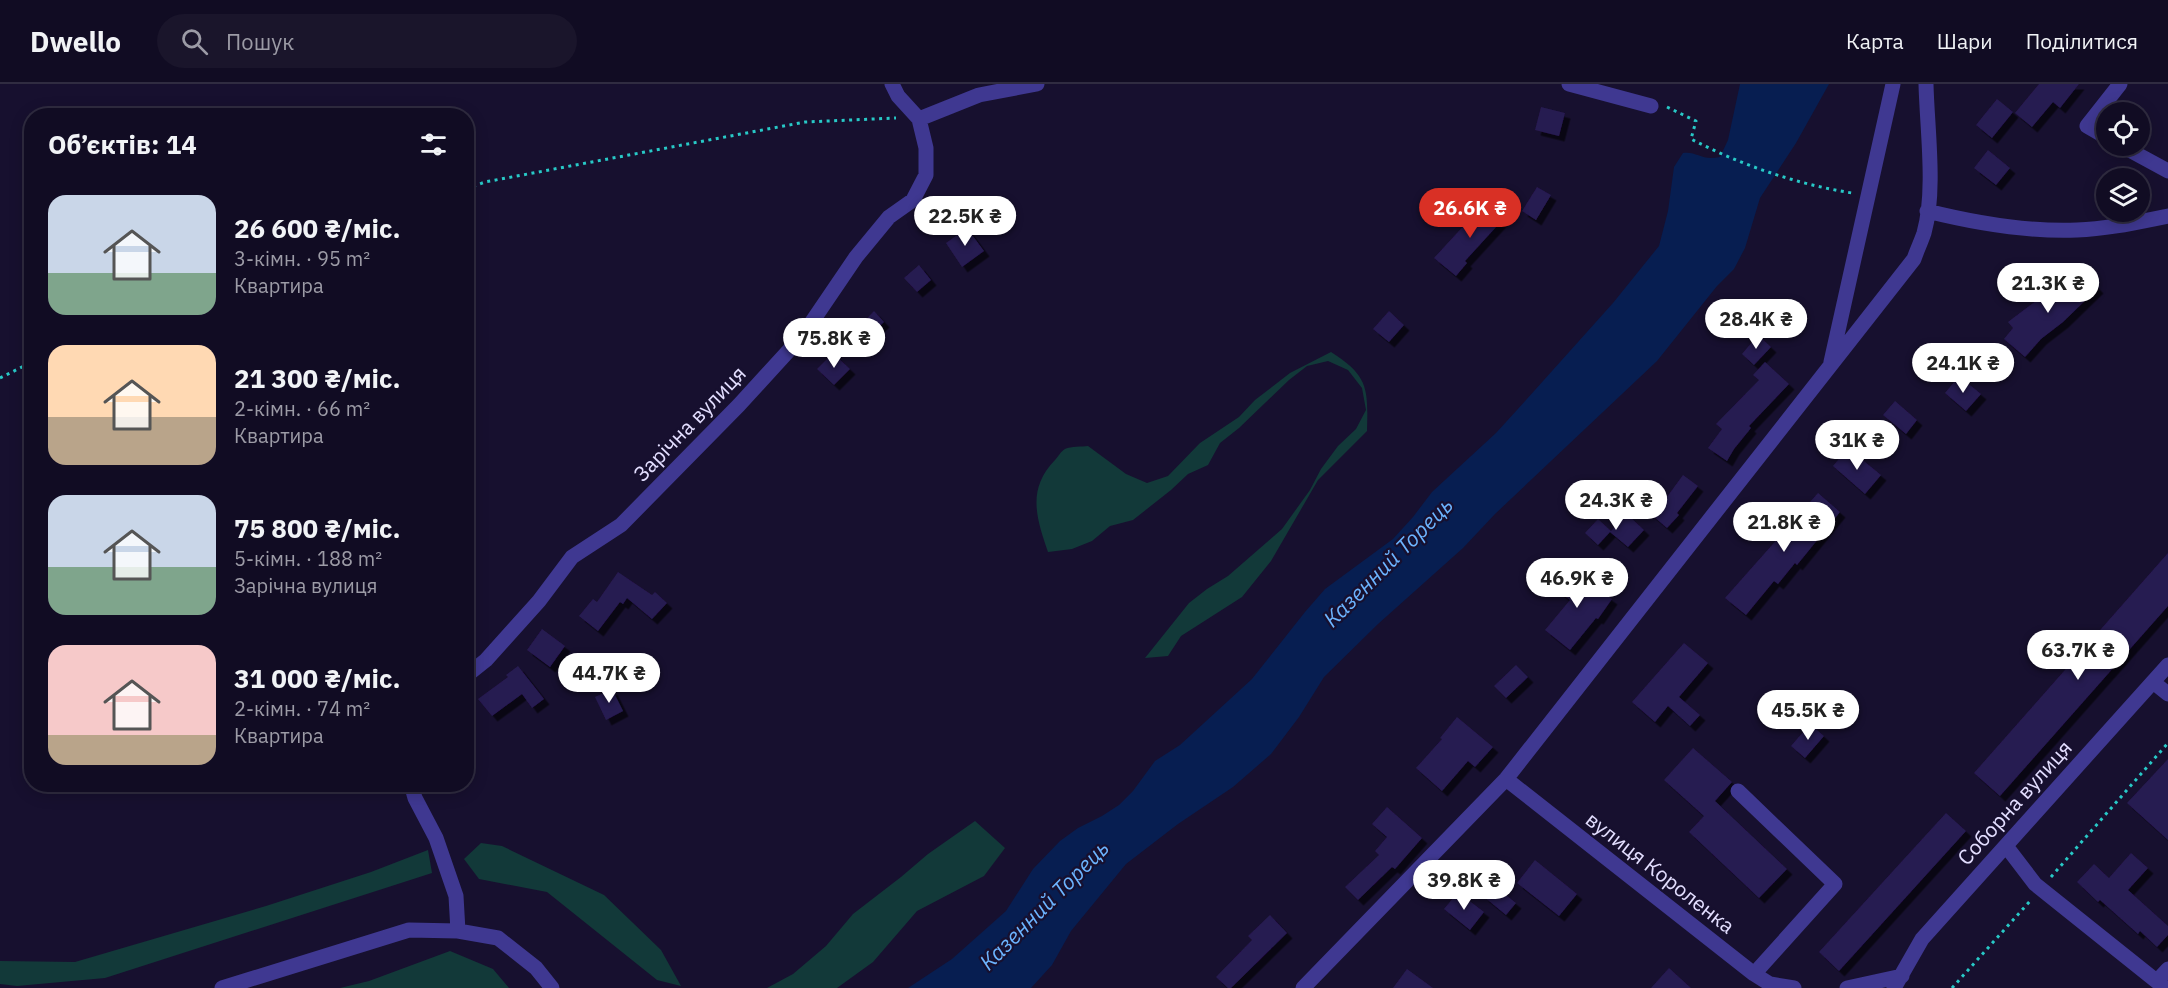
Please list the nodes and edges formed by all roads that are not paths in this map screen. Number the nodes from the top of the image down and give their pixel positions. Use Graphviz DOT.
graph roads {
  1 [pos="892,84"];
  2 [pos="1037,84"];
  3 [pos="1569,84"];
  4 [pos="1893,84"];
  5 [pos="1926,84"];
  6 [pos="2120,84"];
  7 [pos="2105,102"];
  8 [pos="1651,106"];
  9 [pos="2096,114"];
  10 [pos="919,119"];
  11 [pos="2096,132"];
  12 [pos="2140,156"];
  13 [pos="2168,171"];
  14 [pos="1927,211"];
  15 [pos="2168,216"];
  16 [pos="1830,366"];
  17 [pos="2168,664"];
  18 [pos="474,670"];
  19 [pos="2153,682"];
  20 [pos="2168,694"];
  21 [pos="1506,779"];
  22 [pos="1738,791"];
  23 [pos="413,792"];
  24 [pos="2006,846"];
  25 [pos="458,931"];
  26 [pos="2168,969"];
  27 [pos="1754,974"];
  28 [pos="1898,982"];
  29 [pos="2161,985"];
  30 [pos="222,988"];
  31 [pos="552,988"];
  32 [pos="1303,988"];
  33 [pos="1794,988"];
  34 [pos="1847,988"];
  1 -- 10 [label="street, Зарічна вулиця"];
  2 -- 10 [label="street"];
  3 -- 8 [label="street"];
  4 -- 16 [label="street"];
  5 -- 14 [label="street"];
  6 -- 7 [label="street"];
  9 -- 11 [label="street"];
  10 -- 18 [label="street, Зарічна вулиця"];
  12 -- 13 [label="street"];
  14 -- 15 [label="street"];
  14 -- 16 [label="street"];
  16 -- 21 [label="street"];
  17 -- 19 [label="street, Соборна вулиця"];
  19 -- 20 [label="street"];
  19 -- 24 [label="street, Соборна вулиця"];
  21 -- 27 [label="street, вулиця Короленка"];
  21 -- 32 [label="street"];
  22 -- 27 [label="street"];
  23 -- 25 [label="street"];
  24 -- 28 [label="street, Соборна вулиця"];
  24 -- 29 [label="street"];
  25 -- 30 [label="street"];
  25 -- 31 [label="street"];
  26 -- 29 [label="street"];
  27 -- 33 [label="street, вулиця Короленка"];
  28 -- 34 [label="street"];
}
